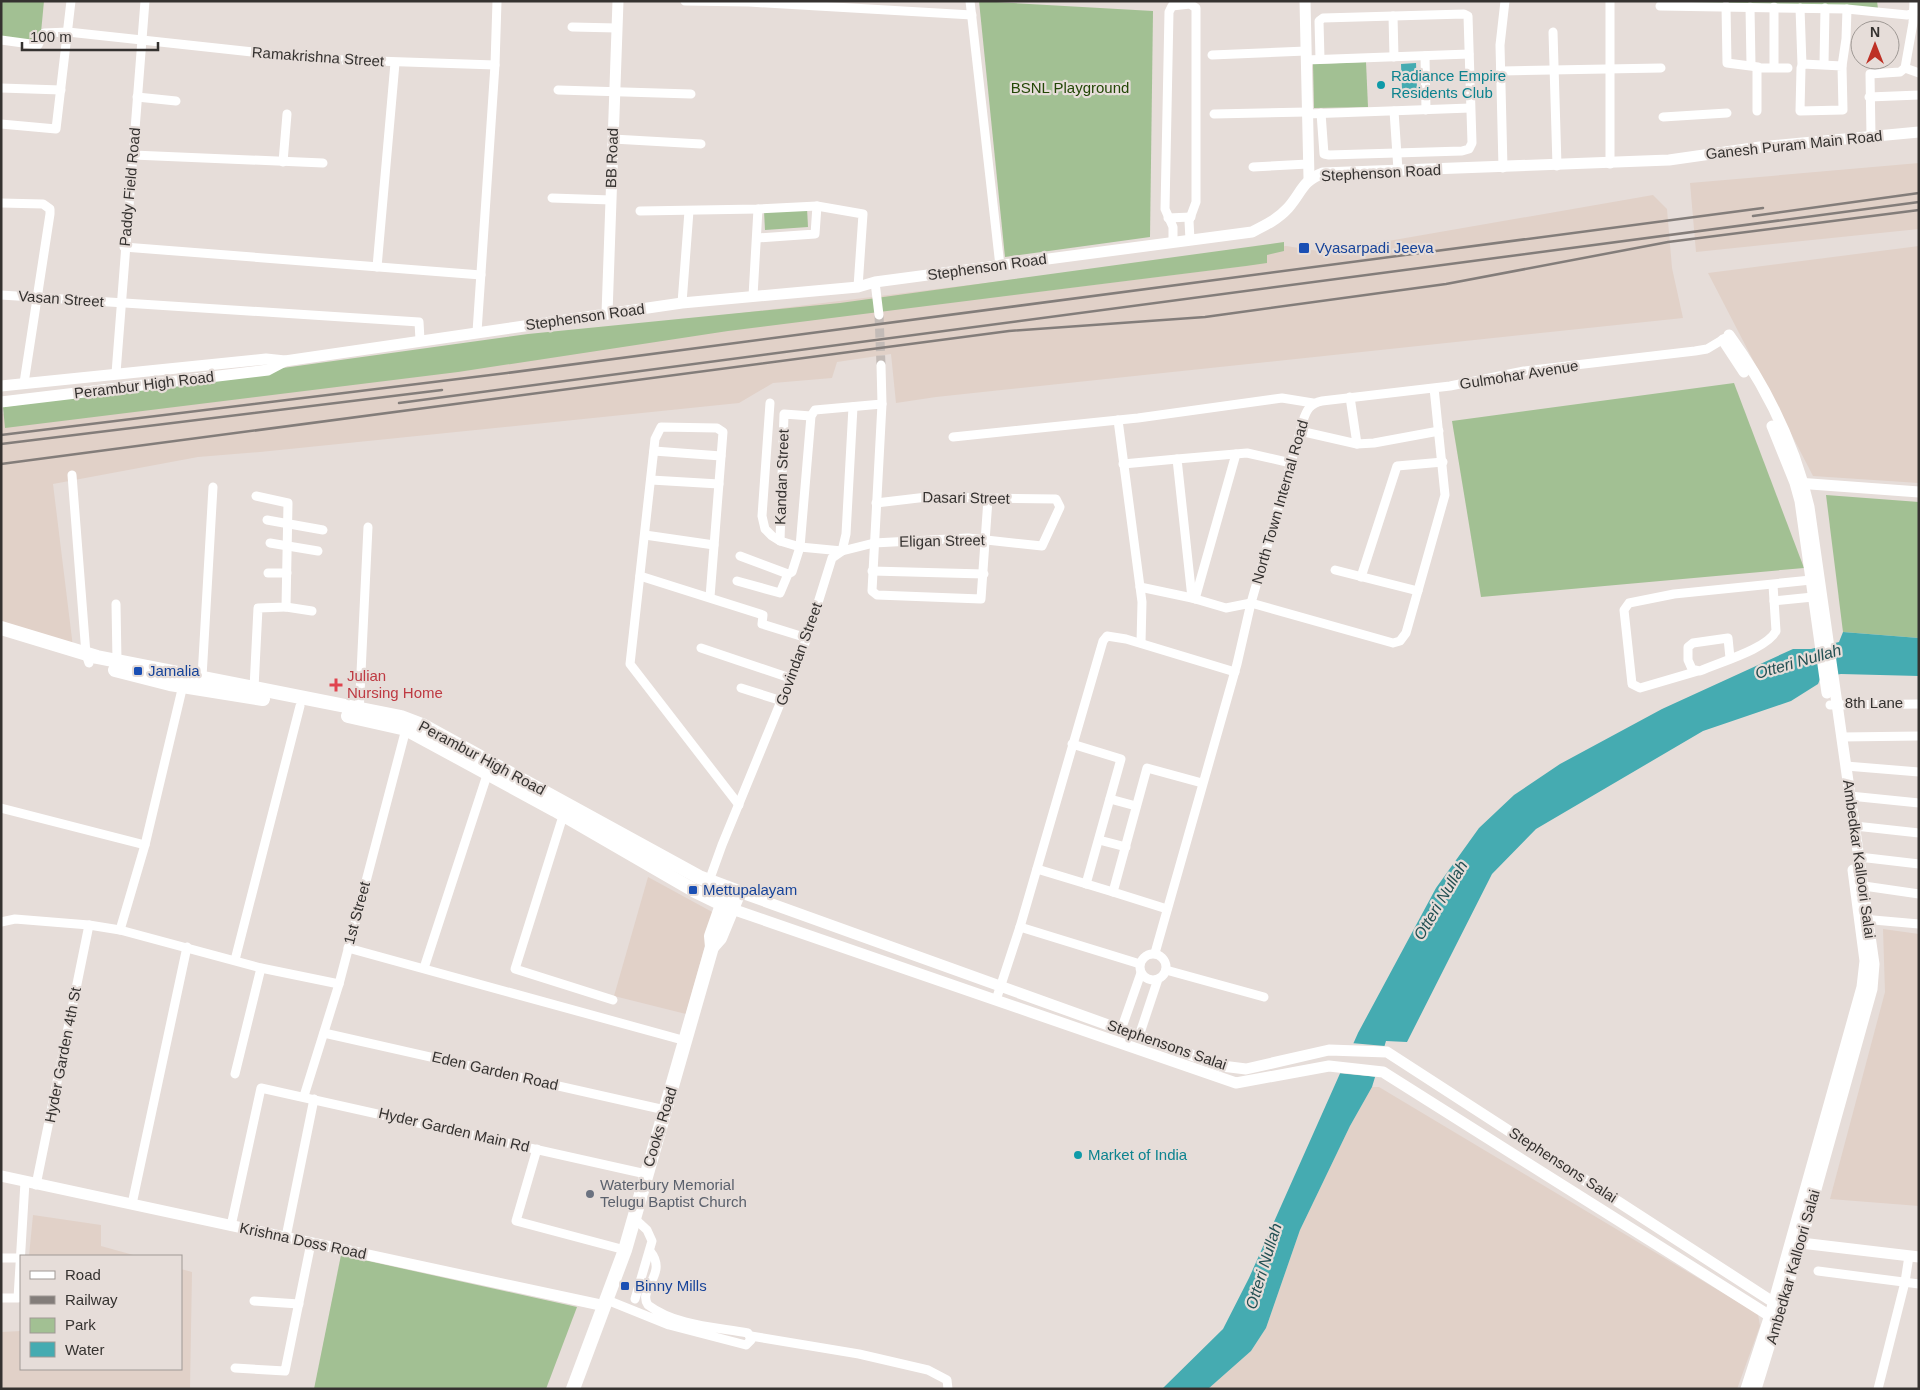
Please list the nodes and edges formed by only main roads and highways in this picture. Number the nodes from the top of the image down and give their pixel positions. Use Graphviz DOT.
graph roads {
  1 [pos="618,1"];
  2 [pos="1305,1"];
  3 [pos="1919,132"];
  4 [pos="1669,160"];
  5 [pos="1309,178"];
  6 [pos="607,314"];
  7 [pos="1726,338"];
  8 [pos="285,361"];
  9 [pos="1,386"];
  10 [pos="1,402"];
  11 [pos="1800,484"];
  12 [pos="1919,492"];
  13 [pos="1,628"];
  14 [pos="1823,635"];
  15 [pos="1,637"];
  16 [pos="87,658"];
  17 [pos="184,680"];
  18 [pos="1833,704"];
  19 [pos="359,714"];
  20 [pos="490,768"];
  21 [pos="552,802"];
  22 [pos="734,890"];
  23 [pos="727,907"];
  24 [pos="1864,919"];
  25 [pos="1,1176"];
  26 [pos="1796,1241"];
  27 [pos="1914,1256"];
  28 [pos="606,1303"];
  29 [pos="1778,1303"];
  30 [pos="1774,1318"];
  31 [pos="573,1389"];
  32 [pos="1746,1389"];
  33 [pos="1756,1389"];
  1 -- 6 [label="main road, BB Road"];
  2 -- 5 [label="main road"];
  3 -- 4 [label="main road, Ganesh Puram Main Road"];
  4 -- 5 [label="main road, Stephenson Road"];
  5 -- 6 [label="main road, Stephenson Road"];
  6 -- 8 [label="main road, Stephenson Road"];
  7 -- 11 [label="main road, Ambedkar Kalloori Salai"];
  8 -- 9 [label="main road"];
  8 -- 10 [label="main road, Perambur High Road"];
  11 -- 12 [label="main road"];
  11 -- 14 [label="main road, Ambedkar Kalloori Salai"];
  11 -- 14 [label="main road, Ambedkar Kalloori Salai"];
  13 -- 16 [label="main road, Perambur High Road"];
  14 -- 18 [label="main road, Ambedkar Kalloori Salai"];
  15 -- 16 [label="main road, Perambur High Road"];
  16 -- 17 [label="main road, Perambur High Road"];
  16 -- 17 [label="main road, Perambur High Road"];
  17 -- 19 [label="main road, Perambur High Road"];
  17 -- 19 [label="main road, Perambur High Road"];
  18 -- 24 [label="main road, Ambedkar Kalloori Salai"];
  18 -- 24 [label="main road, Ambedkar Kalloori Salai"];
  19 -- 20 [label="main road, Perambur High Road"];
  19 -- 20 [label="main road, Perambur High Road"];
  20 -- 21 [label="main road, Perambur High Road"];
  21 -- 22 [label="main road, Perambur High Road"];
  21 -- 23 [label="main road, Perambur High Road"];
  22 -- 23 [label="main road, Cooks Road"];
  22 -- 29 [label="main road, Stephensons Salai"];
  23 -- 28 [label="main road, Cooks Road"];
  23 -- 30 [label="main road, Stephensons Salai"];
  24 -- 26 [label="main road, Ambedkar Kalloori Salai"];
  25 -- 28 [label="main road, Krishna Doss Road"];
  26 -- 27 [label="main road"];
  26 -- 29 [label="main road, Ambedkar Kalloori Salai"];
  28 -- 31 [label="main road, Cooks Road"];
  29 -- 30 [label="main road, Ambedkar Kalloori Salai"];
  30 -- 32 [label="main road, Ambedkar Kalloori Salai"];
  30 -- 33 [label="main road, Ambedkar Kalloori Salai"];
}
